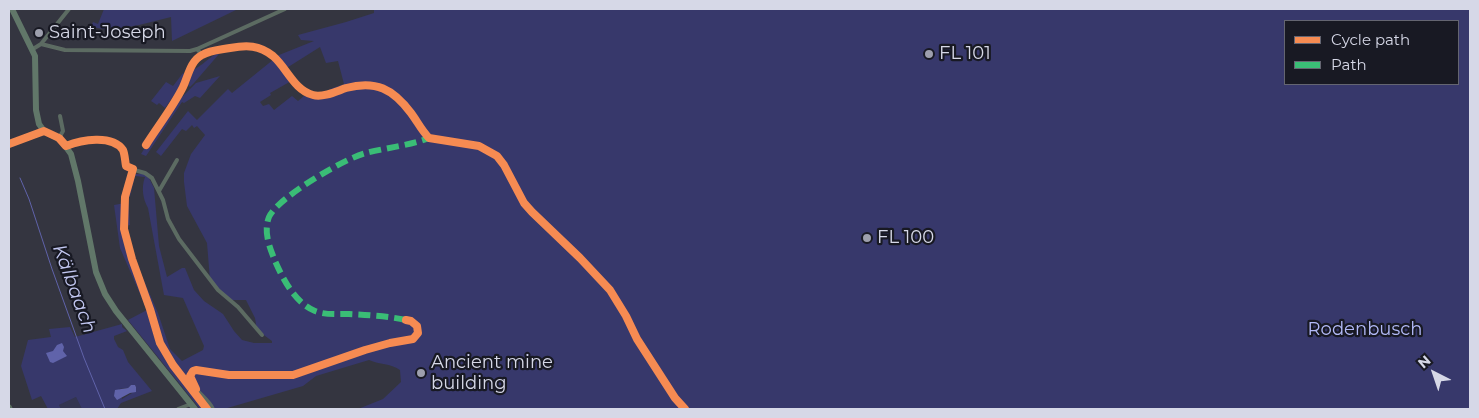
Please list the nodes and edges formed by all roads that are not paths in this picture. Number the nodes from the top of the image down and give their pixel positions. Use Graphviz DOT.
graph roads {
  1 [pos="69,9"];
  2 [pos="285,9"];
  3 [pos="12,13"];
  4 [pos="41,44"];
  5 [pos="33,49"];
  6 [pos="197,49"];
  7 [pos="60,116"];
  8 [pos="44,131"];
  9 [pos="58,138"];
  10 [pos="9,144"];
  11 [pos="66,146"];
  12 [pos="176,160"];
  13 [pos="159,191"];
  14 [pos="406,320"];
  15 [pos="262,335"];
  16 [pos="193,406"];
  17 [pos="178,409"];
  18 [pos="213,409"];
  19 [pos="685,409"];
  1 -- 4 [label="street"];
  2 -- 6 [label="street"];
  3 -- 5 [label="main road"];
  4 -- 5 [label="street"];
  4 -- 6 [label="street"];
  5 -- 8 [label="main road"];
  6 -- 19 [label="street"];
  7 -- 9 [label="street"];
  8 -- 9 [label="main road"];
  8 -- 10 [label="street"];
  9 -- 11 [label="main road"];
  11 -- 13 [label="street"];
  11 -- 16 [label="main road"];
  12 -- 13 [label="street"];
  13 -- 15 [label="street"];
  14 -- 18 [label="street"];
  16 -- 17 [label="street"];
}
